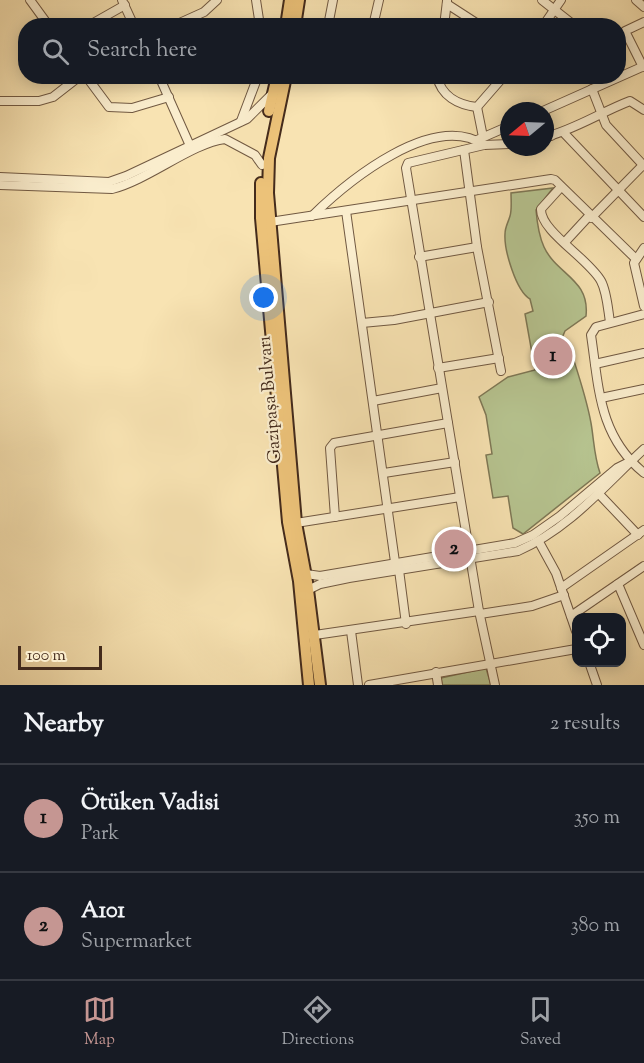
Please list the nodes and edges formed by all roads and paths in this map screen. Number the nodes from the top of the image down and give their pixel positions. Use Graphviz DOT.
graph roads {
  1 [pos="30,0"];
  2 [pos="217,0"];
  3 [pos="256,0"];
  4 [pos="290,0"];
  5 [pos="299,0"];
  6 [pos="333,0"];
  7 [pos="379,0"];
  8 [pos="542,0"];
  9 [pos="561,0"];
  10 [pos="636,0"];
  11 [pos="447,2"];
  12 [pos="123,3"];
  13 [pos="644,7"];
  14 [pos="555,10"];
  15 [pos="43,18"];
  16 [pos="100,18"];
  17 [pos="130,18"];
  18 [pos="191,18"];
  19 [pos="259,18"];
  20 [pos="287,18"];
  21 [pos="296,18"];
  22 [pos="330,18"];
  23 [pos="375,18"];
  24 [pos="445,18"];
  25 [pos="470,18"];
  26 [pos="549,18"];
  27 [pos="565,18"];
  28 [pos="644,22"];
  29 [pos="626,31"];
  30 [pos="626,39"];
  31 [pos="643,67"];
  32 [pos="626,73"];
  33 [pos="70,84"];
  34 [pos="92,84"];
  35 [pos="163,84"];
  36 [pos="255,84"];
  37 [pos="275,84"];
  38 [pos="284,84"];
  39 [pos="440,84"];
  40 [pos="497,84"];
  41 [pos="601,84"];
  42 [pos="592,89"];
  43 [pos="273,93"];
  44 [pos="169,97"];
  45 [pos="1,98"];
  46 [pos="477,107"];
  47 [pos="554,107"];
  48 [pos="644,110"];
  49 [pos="599,113"];
  50 [pos="241,122"];
  51 [pos="500,130"];
  52 [pos="563,132"];
  53 [pos="554,134"];
  54 [pos="481,140"];
  55 [pos="500,143"];
  56 [pos="191,149"];
  57 [pos="464,150"];
  58 [pos="262,165"];
  59 [pos="644,166"];
  60 [pos="0,177"];
  61 [pos="0,185"];
  62 [pos="561,186"];
  63 [pos="618,189"];
  64 [pos="468,191"];
  65 [pos="410,201"];
  66 [pos="346,210"];
  67 [pos="312,216"];
  68 [pos="590,217"];
  69 [pos="644,217"];
  70 [pos="270,222"];
  71 [pos="565,242"];
  72 [pos="477,248"];
  73 [pos="644,248"];
  74 [pos="419,257"];
  75 [pos="636,259"];
  76 [pos="489,302"];
  77 [pos="644,306"];
  78 [pos="430,313"];
  79 [pos="644,314"];
  80 [pos="610,322"];
  81 [pos="362,323"];
  82 [pos="644,353"];
  83 [pos="499,358"];
  84 [pos="595,364"];
  85 [pos="438,368"];
  86 [pos="501,371"];
  87 [pos="442,388"];
  88 [pos="644,389"];
  89 [pos="601,398"];
  90 [pos="373,401"];
  91 [pos="448,423"];
  92 [pos="378,435"];
  93 [pos="644,449"];
  94 [pos="631,461"];
  95 [pos="455,462"];
  96 [pos="384,473"];
  97 [pos="644,473"];
  98 [pos="598,494"];
  99 [pos="460,497"];
  100 [pos="389,508"];
  101 [pos="335,517"];
  102 [pos="296,523"];
  103 [pos="641,532"];
  104 [pos="539,542"];
  105 [pos="469,551"];
  106 [pos="471,561"];
  107 [pos="397,566"];
  108 [pos="644,566"];
  109 [pos="306,574"];
  110 [pos="618,584"];
  111 [pos="309,590"];
  112 [pos="563,591"];
  113 [pos="480,613"];
  114 [pos="571,616"];
  115 [pos="406,624"];
  116 [pos="351,631"];
  117 [pos="315,635"];
  118 [pos="643,639"];
  119 [pos="572,650"];
  120 [pos="489,664"];
  121 [pos="590,667"];
  122 [pos="436,672"];
  123 [pos="309,685"];
  124 [pos="320,685"];
  125 [pos="358,685"];
  126 [pos="369,685"];
  127 [pos="438,685"];
  128 [pos="495,685"];
  129 [pos="597,685"];
  1 -- 15 [label="street"];
  2 -- 18 [label="street"];
  3 -- 19 [label="street"];
  4 -- 20 [label="main road"];
  5 -- 21 [label="main road"];
  6 -- 22 [label="street"];
  7 -- 23 [label="street"];
  8 -- 14 [label="street"];
  9 -- 14 [label="street"];
  10 -- 13 [label="street"];
  11 -- 24 [label="street"];
  11 -- 25 [label="street"];
  12 -- 16 [label="street"];
  12 -- 17 [label="street"];
  14 -- 26 [label="street"];
  14 -- 27 [label="street"];
  28 -- 29 [label="street"];
  30 -- 31 [label="street"];
  31 -- 32 [label="street"];
  33 -- 45 [label="street"];
  34 -- 44 [label="street"];
  35 -- 44 [label="street"];
  36 -- 50 [label="street"];
  37 -- 43 [label="main road, Gazipaşa Bulvarı"];
  38 -- 70 [label="main road, Gazipaşa Bulvarı"];
  39 -- 46 [label="street"];
  40 -- 46 [label="street"];
  41 -- 42 [label="street"];
  42 -- 47 [label="street"];
  42 -- 49 [label="street"];
  43 -- 50 [label="street"];
  43 -- 58 [label="main road, Gazipaşa Bulvarı"];
  44 -- 56 [label="street"];
  46 -- 54 [label="street"];
  48 -- 49 [label="street"];
  49 -- 52 [label="street"];
  49 -- 59 [label="street"];
  50 -- 56 [label="street"];
  51 -- 54 [label="street"];
  52 -- 53 [label="street"];
  52 -- 63 [label="street"];
  54 -- 55 [label="street"];
  54 -- 57 [label="street"];
  54 -- 67 [label="street"];
  56 -- 58 [label="street"];
  56 -- 60 [label="street"];
  56 -- 61 [label="street"];
  57 -- 64 [label="street"];
  57 -- 65 [label="street"];
  58 -- 123 [label="main road, Gazipaşa Bulvarı"];
  59 -- 63 [label="street"];
  62 -- 64 [label="street"];
  62 -- 68 [label="street"];
  62 -- 71 [label="street"];
  63 -- 68 [label="street"];
  63 -- 69 [label="street"];
  64 -- 65 [label="street"];
  64 -- 72 [label="street"];
  65 -- 66 [label="street"];
  65 -- 74 [label="street"];
  66 -- 67 [label="street"];
  66 -- 81 [label="street"];
  67 -- 70 [label="street"];
  68 -- 71 [label="street"];
  68 -- 75 [label="street"];
  70 -- 102 [label="main road, Gazipaşa Bulvarı"];
  71 -- 80 [label="street"];
  72 -- 74 [label="street"];
  72 -- 76 [label="street"];
  73 -- 75 [label="street"];
  74 -- 78 [label="street"];
  75 -- 77 [label="street"];
  76 -- 78 [label="street"];
  76 -- 83 [label="street"];
  78 -- 81 [label="street"];
  78 -- 85 [label="street"];
  79 -- 80 [label="street"];
  80 -- 84 [label="street"];
  81 -- 90 [label="street"];
  82 -- 84 [label="street"];
  83 -- 85 [label="street"];
  83 -- 86 [label="street"];
  84 -- 89 [label="street"];
  85 -- 87 [label="street"];
  87 -- 90 [label="street"];
  87 -- 91 [label="street"];
  88 -- 89 [label="street"];
  89 -- 94 [label="street"];
  90 -- 92 [label="street"];
  91 -- 92 [label="street"];
  91 -- 95 [label="street"];
  92 -- 96 [label="street"];
  92 -- 101 [label="street"];
  93 -- 94 [label="street"];
  94 -- 97 [label="street"];
  94 -- 98 [label="street"];
  94 -- 105 [label="street"];
  95 -- 96 [label="street"];
  95 -- 99 [label="street"];
  96 -- 100 [label="street"];
  98 -- 103 [label="street"];
  98 -- 104 [label="street"];
  99 -- 100 [label="street"];
  99 -- 105 [label="street"];
  100 -- 101 [label="street"];
  100 -- 107 [label="street"];
  101 -- 102 [label="street"];
  102 -- 109 [label="main road, Gazipaşa Bulvarı"];
  103 -- 112 [label="street"];
  104 -- 106 [label="street"];
  104 -- 112 [label="street"];
  105 -- 106 [label="street"];
  105 -- 107 [label="street"];
  106 -- 107 [label="street"];
  106 -- 113 [label="street"];
  107 -- 109 [label="street"];
  107 -- 111 [label="street"];
  107 -- 115 [label="street"];
  108 -- 110 [label="street"];
  109 -- 111 [label="main road, Gazipaşa Bulvarı"];
  110 -- 114 [label="street"];
  110 -- 118 [label="street"];
  111 -- 117 [label="main road, Gazipaşa Bulvarı"];
  112 -- 113 [label="street"];
  112 -- 114 [label="street"];
  113 -- 115 [label="street"];
  113 -- 120 [label="street"];
  115 -- 116 [label="street"];
  116 -- 117 [label="street"];
  116 -- 125 [label="street"];
  117 -- 124 [label="main road, Gazipaşa Bulvarı"];
  119 -- 120 [label="street"];
  120 -- 122 [label="street"];
  120 -- 128 [label="street"];
  121 -- 129 [label="street"];
  122 -- 126 [label="street"];
  122 -- 127 [label="street"];
}
